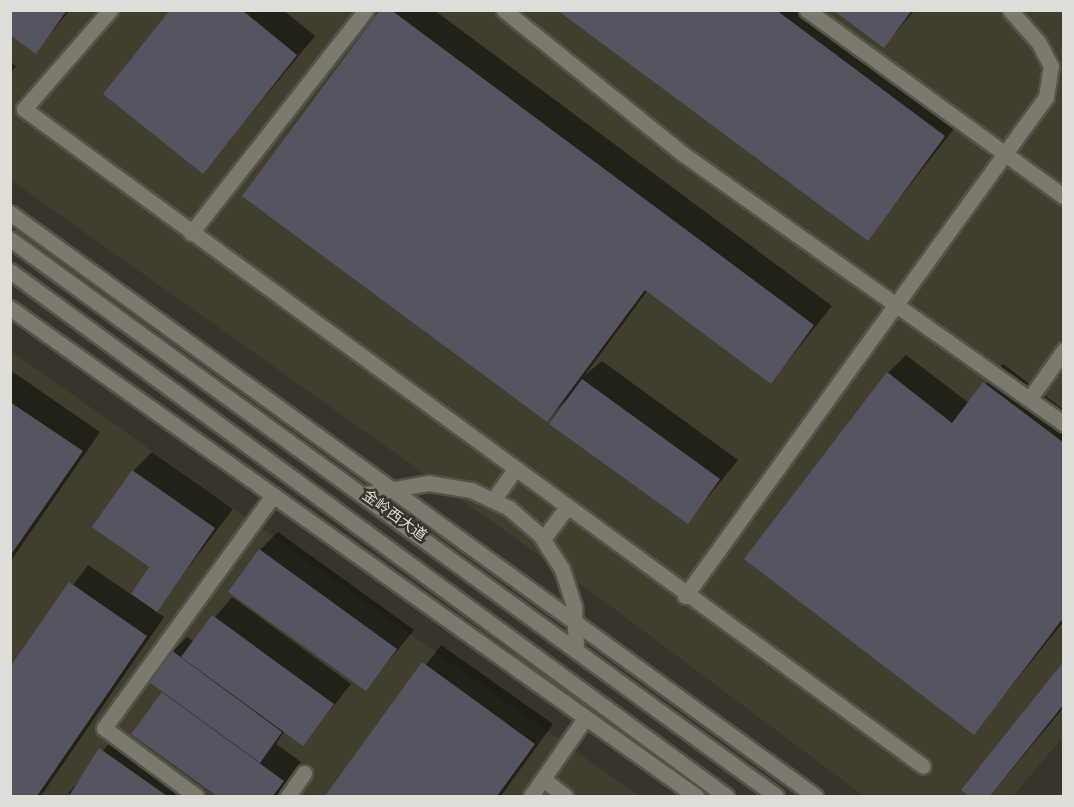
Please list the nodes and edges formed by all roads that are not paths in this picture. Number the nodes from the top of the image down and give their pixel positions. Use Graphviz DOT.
graph roads {
  1 [pos="110,10"];
  2 [pos="366,10"];
  3 [pos="504,10"];
  4 [pos="807,10"];
  5 [pos="1010,10"];
  6 [pos="1002,156"];
  7 [pos="1064,197"];
  8 [pos="10,213"];
  9 [pos="190,233"];
  10 [pos="10,239"];
  11 [pos="10,271"];
  12 [pos="10,308"];
  13 [pos="897,308"];
  14 [pos="1064,350"];
  15 [pos="1030,398"];
  16 [pos="1064,424"];
  17 [pos="514,470"];
  18 [pos="392,487"];
  19 [pos="367,494"];
  20 [pos="273,495"];
  21 [pos="494,499"];
  22 [pos="566,508"];
  23 [pos="543,539"];
  24 [pos="685,596"];
  25 [pos="576,622"];
  26 [pos="576,647"];
  27 [pos="585,718"];
  28 [pos="923,766"];
  29 [pos="304,773"];
  30 [pos="543,779"];
  31 [pos="196,796"];
  32 [pos="288,796"];
  33 [pos="531,796"];
  34 [pos="565,796"];
  35 [pos="696,796"];
  36 [pos="726,796"];
  37 [pos="777,796"];
  38 [pos="815,796"];
  1 -- 9 [label="street"];
  2 -- 9 [label="street"];
  3 -- 13 [label="street"];
  4 -- 6 [label="street"];
  5 -- 6 [label="street"];
  6 -- 7 [label="street"];
  6 -- 13 [label="street"];
  8 -- 18 [label="street"];
  9 -- 17 [label="street"];
  10 -- 19 [label="street, 金岭西大道"];
  11 -- 36 [label="street, 金岭西大道"];
  12 -- 20 [label="street"];
  13 -- 15 [label="street"];
  13 -- 24 [label="street"];
  14 -- 15 [label="street"];
  15 -- 16 [label="street"];
  17 -- 21 [label="street"];
  17 -- 22 [label="street"];
  18 -- 19 [label="street"];
  18 -- 21 [label="street"];
  18 -- 25 [label="street"];
  19 -- 26 [label="street, 金岭西大道"];
  20 -- 27 [label="street"];
  20 -- 31 [label="street"];
  21 -- 23 [label="street"];
  22 -- 23 [label="street"];
  22 -- 24 [label="street"];
  23 -- 25 [label="street"];
  24 -- 28 [label="street"];
  25 -- 26 [label="street"];
  25 -- 38 [label="street"];
  26 -- 37 [label="street, 金岭西大道"];
  27 -- 30 [label="street"];
  27 -- 35 [label="street"];
  29 -- 32 [label="street"];
  30 -- 33 [label="street"];
  30 -- 34 [label="street"];
}
